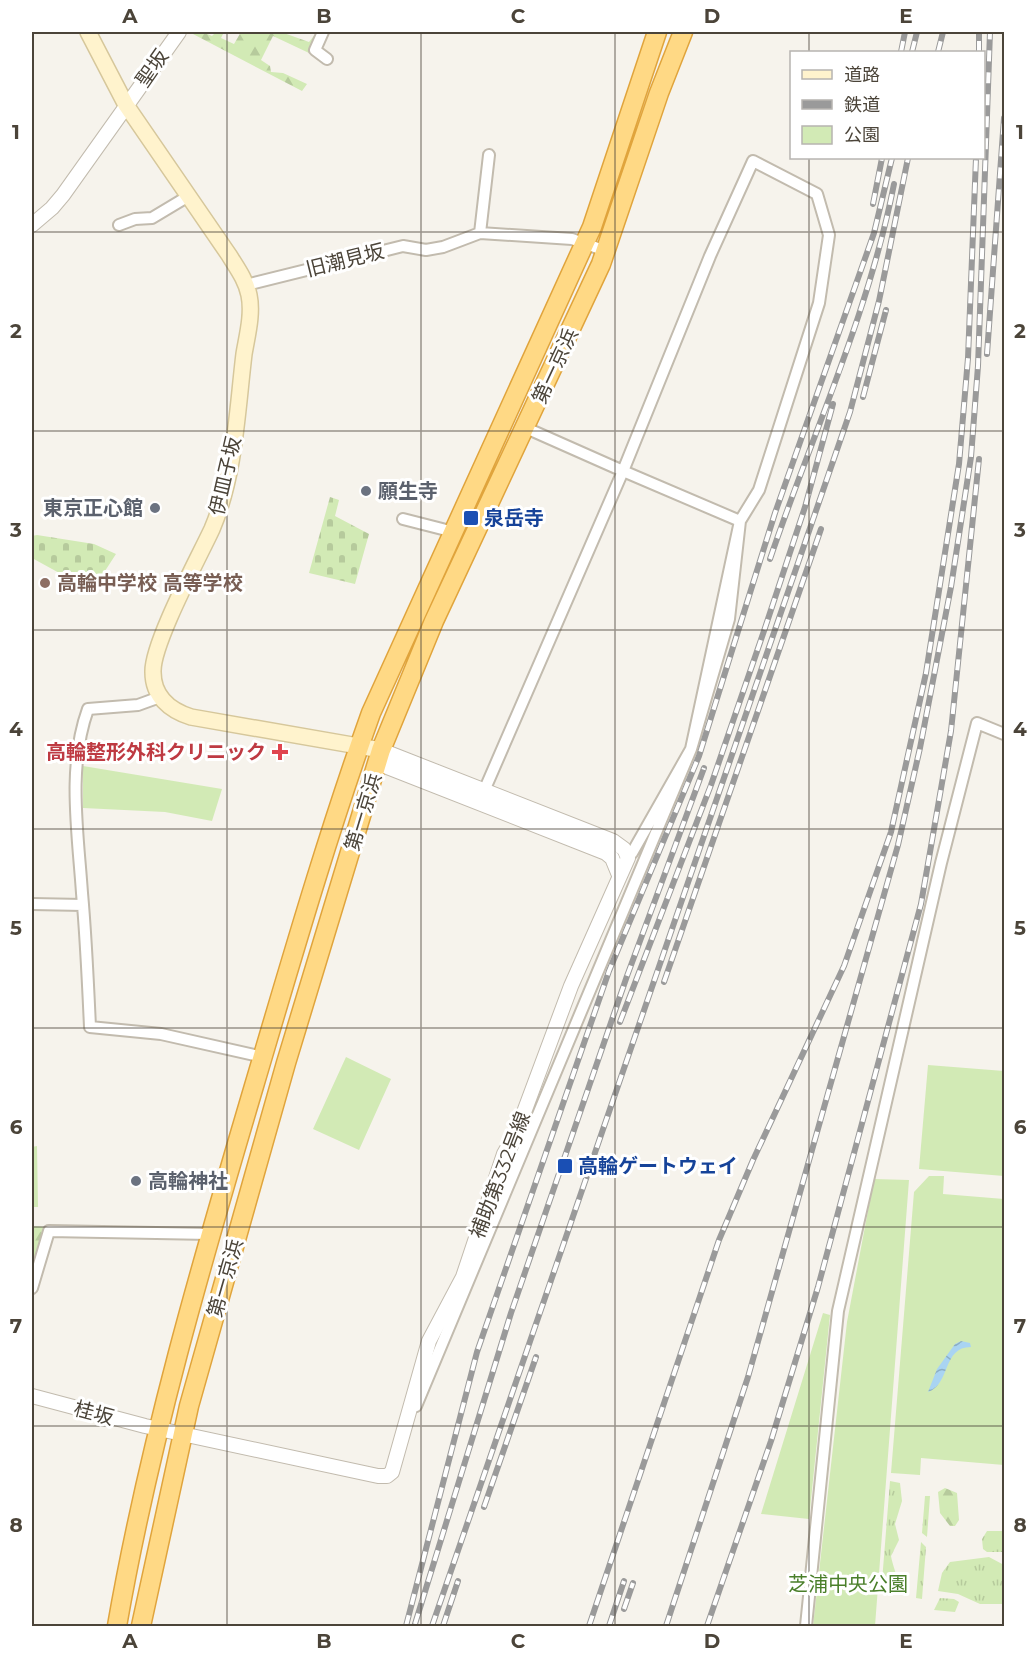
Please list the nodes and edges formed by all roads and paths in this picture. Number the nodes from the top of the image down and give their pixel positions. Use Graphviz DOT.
graph roads {
  1 [pos="88,32"];
  2 [pos="178,32"];
  3 [pos="323,32"];
  4 [pos="657,32"];
  5 [pos="684,32"];
  6 [pos="327,59"];
  7 [pos="126,105"];
  8 [pos="489,155"];
  9 [pos="603,194"];
  10 [pos="627,195"];
  11 [pos="187,197"];
  12 [pos="32,225"];
  13 [pos="119,225"];
  14 [pos="480,232"];
  15 [pos="585,243"];
  16 [pos="606,251"];
  17 [pos="246,285"];
  18 [pos="563,289"];
  19 [pos="586,299"];
  20 [pos="526,428"];
  21 [pos="623,471"];
  22 [pos="403,519"];
  23 [pos="740,521"];
  24 [pos="454,532"];
  25 [pos="160,697"];
  26 [pos="1005,734"];
  27 [pos="359,747"];
  28 [pos="692,749"];
  29 [pos="379,757"];
  30 [pos="32,904"];
  31 [pos="83,905"];
  32 [pos="263,1057"];
  33 [pos="210,1234"];
  34 [pos="32,1288"];
  35 [pos="176,1357"];
  36 [pos="201,1364"];
  37 [pos="32,1396"];
  38 [pos="158,1428"];
  39 [pos="182,1434"];
  40 [pos="387,1476"];
  41 [pos="117,1626"];
  42 [pos="141,1626"];
  43 [pos="806,1626"];
  1 -- 7 [label="main road, 伊皿子坂"];
  2 -- 7 [label="street, 聖坂"];
  3 -- 6 [label="street"];
  4 -- 9 [label="highway, 第一京浜"];
  5 -- 10 [label="highway, 第一京浜"];
  7 -- 11 [label="main road, 伊皿子坂"];
  7 -- 12 [label="street, 聖坂"];
  8 -- 14 [label="street"];
  9 -- 10 [label="highway"];
  9 -- 15 [label="highway, 第一京浜"];
  10 -- 16 [label="highway, 第一京浜"];
  11 -- 13 [label="street"];
  11 -- 17 [label="main road, 伊皿子坂"];
  14 -- 15 [label="street"];
  14 -- 17 [label="street, 旧潮見坂"];
  15 -- 16 [label="street"];
  15 -- 18 [label="highway, 第一京浜"];
  16 -- 19 [label="highway, 第一京浜"];
  17 -- 25 [label="main road, 伊皿子坂"];
  18 -- 19 [label="highway"];
  18 -- 24 [label="highway, 第一京浜"];
  19 -- 20 [label="highway, 第一京浜"];
  20 -- 21 [label="street"];
  20 -- 29 [label="highway, 第一京浜"];
  21 -- 23 [label="street"];
  21 -- 23 [label="street"];
  21 -- 29 [label="street"];
  22 -- 24 [label="street"];
  23 -- 28 [label="street"];
  24 -- 27 [label="highway, 第一京浜"];
  25 -- 27 [label="main road"];
  25 -- 31 [label="street"];
  26 -- 43 [label="street"];
  27 -- 29 [label="main road"];
  27 -- 32 [label="highway, 第一京浜"];
  28 -- 29 [label="street"];
  28 -- 40 [label="street"];
  29 -- 36 [label="highway, 第一京浜"];
  29 -- 40 [label="street, 補助第332号線"];
  30 -- 31 [label="street"];
  31 -- 32 [label="street"];
  32 -- 33 [label="highway, 第一京浜"];
  33 -- 34 [label="street"];
  33 -- 35 [label="highway, 第一京浜"];
  35 -- 36 [label="highway"];
  35 -- 38 [label="highway, 第一京浜"];
  36 -- 39 [label="highway, 第一京浜"];
  37 -- 38 [label="street, 桂坂"];
  38 -- 39 [label="street, 桂坂"];
  38 -- 41 [label="highway, 第一京浜"];
  39 -- 40 [label="street, 桂坂"];
  39 -- 42 [label="highway, 第一京浜"];
}
